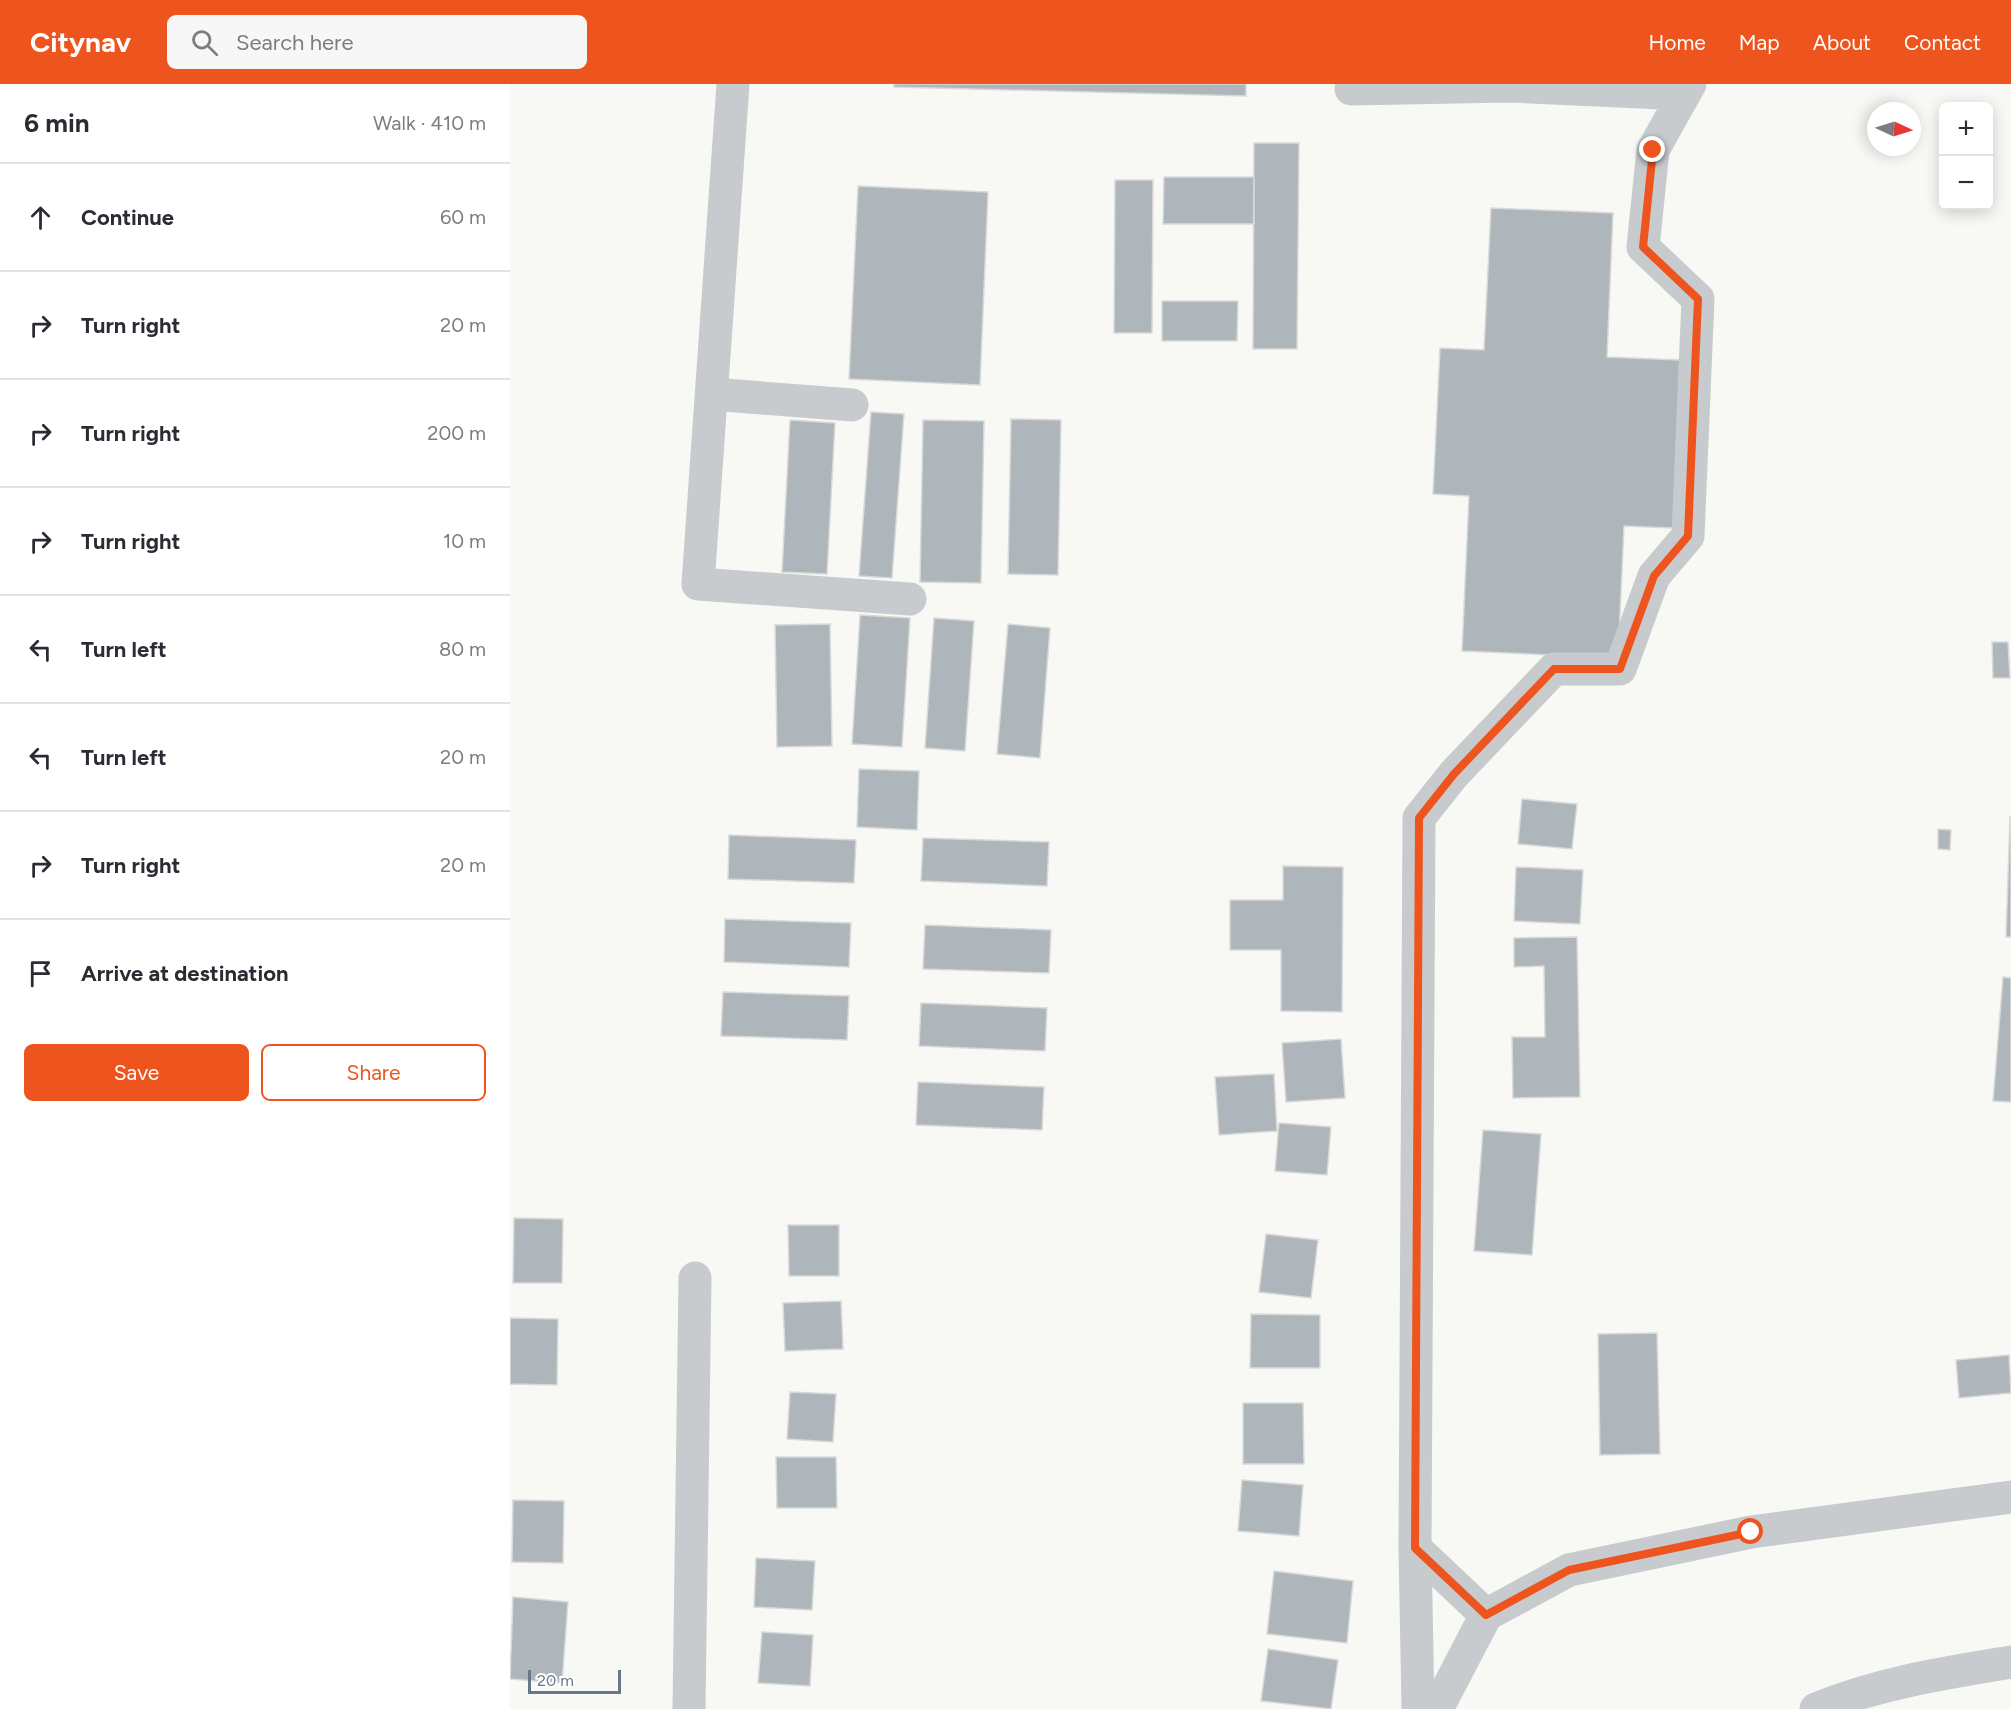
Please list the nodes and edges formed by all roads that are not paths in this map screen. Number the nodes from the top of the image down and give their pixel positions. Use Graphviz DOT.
graph roads {
  1 [pos="733,84"];
  2 [pos="1351,89"];
  3 [pos="1687,89"];
  4 [pos="712,394"];
  5 [pos="852,405"];
  6 [pos="910,599"];
  7 [pos="695,1278"];
  8 [pos="2011,1497"];
  9 [pos="1415,1548"];
  10 [pos="1486,1615"];
  11 [pos="2011,1662"];
  12 [pos="689,1709"];
  13 [pos="1418,1709"];
  14 [pos="1437,1709"];
  15 [pos="1816,1709"];
  1 -- 4 [label="street"];
  2 -- 3 [label="street"];
  3 -- 9 [label="street"];
  4 -- 5 [label="street"];
  4 -- 6 [label="street"];
  7 -- 12 [label="street"];
  8 -- 10 [label="street"];
  9 -- 10 [label="street"];
  9 -- 13 [label="street"];
  10 -- 14 [label="street"];
  11 -- 15 [label="street"];
}
